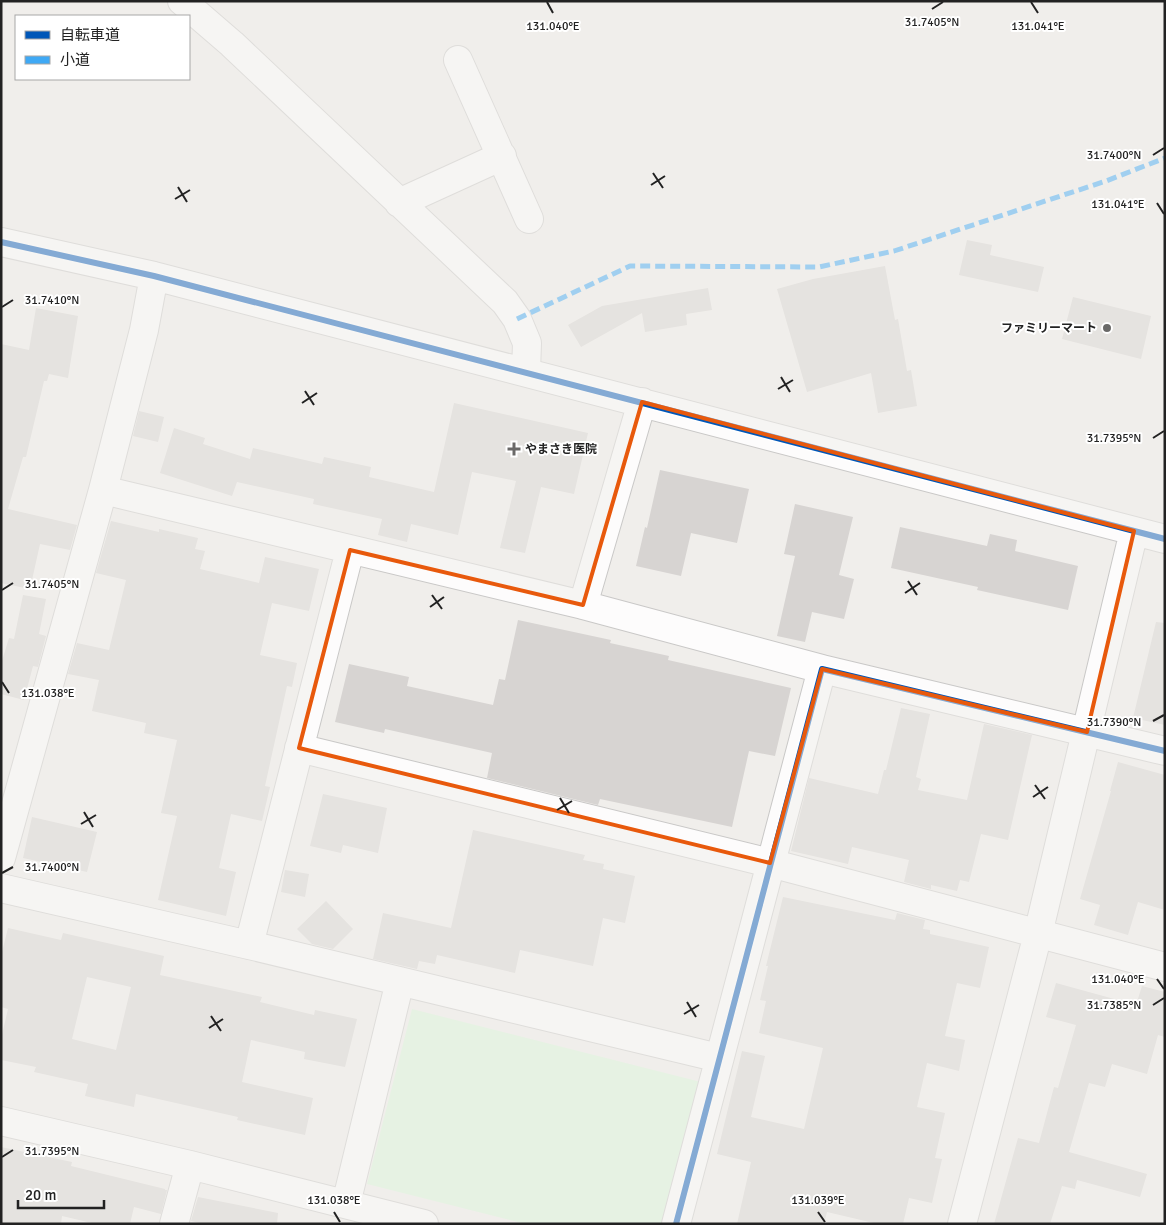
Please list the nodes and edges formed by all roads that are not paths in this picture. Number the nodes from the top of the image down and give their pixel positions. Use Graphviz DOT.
graph roads {
  1 [pos="182,1"];
  2 [pos="458,60"];
  3 [pos="502,156"];
  4 [pos="399,203"];
  5 [pos="529,219"];
  6 [pos="1,242"];
  7 [pos="154,276"];
  8 [pos="526,372"];
  9 [pos="642,402"];
  10 [pos="102,490"];
  11 [pos="1134,531"];
  12 [pos="1165,539"];
  13 [pos="350,550"];
  14 [pos="583,604"];
  15 [pos="822,669"];
  16 [pos="1087,732"];
  17 [pos="299,748"];
  18 [pos="1165,751"];
  19 [pos="1,858"];
  20 [pos="770,864"];
  21 [pos="1,888"];
  22 [pos="1038,934"];
  23 [pos="249,945"];
  24 [pos="1165,967"];
  25 [pos="400,981"];
  26 [pos="719,1058"];
  27 [pos="1,1121"];
  28 [pos="190,1165"];
  29 [pos="346,1204"];
  30 [pos="174,1224"];
  31 [pos="424,1224"];
  32 [pos="676,1224"];
  33 [pos="962,1224"];
  1 -- 4 [label="street"];
  2 -- 3 [label="street"];
  3 -- 4 [label="street"];
  3 -- 5 [label="street"];
  4 -- 8 [label="street"];
  6 -- 7 [label="street"];
  7 -- 8 [label="street"];
  7 -- 10 [label="street"];
  8 -- 9 [label="street"];
  9 -- 11 [label="street"];
  9 -- 14 [label="street"];
  10 -- 13 [label="street"];
  10 -- 19 [label="street"];
  11 -- 12 [label="street"];
  11 -- 16 [label="street"];
  13 -- 14 [label="street"];
  13 -- 17 [label="street"];
  14 -- 15 [label="street"];
  15 -- 16 [label="street"];
  15 -- 20 [label="street"];
  16 -- 18 [label="street"];
  16 -- 22 [label="street"];
  17 -- 20 [label="street"];
  17 -- 23 [label="street"];
  20 -- 22 [label="street"];
  20 -- 26 [label="street"];
  21 -- 23 [label="street"];
  22 -- 24 [label="street"];
  22 -- 33 [label="street"];
  23 -- 25 [label="street"];
  25 -- 26 [label="street"];
  25 -- 29 [label="street"];
  26 -- 32 [label="street"];
  27 -- 28 [label="street"];
  28 -- 29 [label="street"];
  28 -- 30 [label="street"];
  29 -- 31 [label="street"];
}
